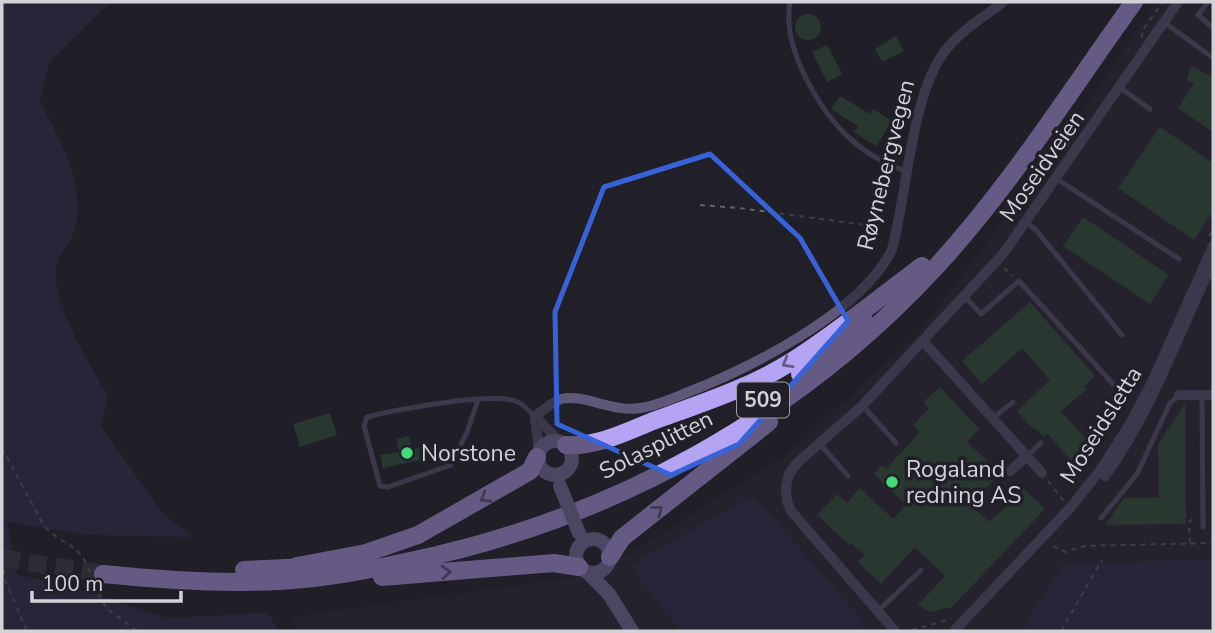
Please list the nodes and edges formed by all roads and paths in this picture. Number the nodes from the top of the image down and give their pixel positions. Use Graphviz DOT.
graph roads {
  1 [pos="790,2"];
  2 [pos="1003,2"];
  3 [pos="1120,2"];
  4 [pos="1134,2"];
  5 [pos="1163,2"];
  6 [pos="1178,2"];
  7 [pos="1208,2"];
  8 [pos="1164,22"];
  9 [pos="1213,28"];
  10 [pos="1145,41"];
  11 [pos="1213,58"];
  12 [pos="1119,88"];
  13 [pos="1150,109"];
  14 [pos="908,172"];
  15 [pos="1057,179"];
  16 [pos="700,205"];
  17 [pos="898,223"];
  18 [pos="1027,223"];
  19 [pos="1213,229"];
  20 [pos="1210,242"];
  21 [pos="1179,259"];
  22 [pos="1213,262"];
  23 [pos="1001,265"];
  24 [pos="922,266"];
  25 [pos="1019,281"];
  26 [pos="964,296"];
  27 [pos="1122,335"];
  28 [pos="923,341"];
  29 [pos="842,356"];
  30 [pos="1115,386"];
  31 [pos="1179,395"];
  32 [pos="1208,395"];
  33 [pos="1136,397"];
  34 [pos="478,400"];
  35 [pos="1013,402"];
  36 [pos="862,406"];
  37 [pos="535,416"];
  38 [pos="992,419"];
  39 [pos="563,443"];
  40 [pos="896,443"];
  41 [pos="1041,443"];
  42 [pos="820,444"];
  43 [pos="2,448"];
  44 [pos="538,454"];
  45 [pos="1026,457"];
  46 [pos="1010,471"];
  47 [pos="1042,473"];
  48 [pos="848,476"];
  49 [pos="563,478"];
  50 [pos="1065,502"];
  51 [pos="1101,518"];
  52 [pos="1203,519"];
  53 [pos="1203,527"];
  54 [pos="585,537"];
  55 [pos="1213,543"];
  56 [pos="1190,544"];
  57 [pos="1053,546"];
  58 [pos="2,560"];
  59 [pos="1102,560"];
  60 [pos="608,561"];
  61 [pos="584,570"];
  62 [pos="921,570"];
  63 [pos="97,575"];
  64 [pos="282,575"];
  65 [pos="879,610"];
  66 [pos="957,615"];
  67 [pos="901,630"];
  68 [pos="27,631"];
  69 [pos="137,631"];
  70 [pos="634,631"];
  71 [pos="954,631"];
  72 [pos="963,631"];
  73 [pos="1061,631"];
  1 -- 14 [label="lane"];
  2 -- 14 [label="street, Røynebergvegen"];
  3 -- 24 [label="highway, Solasplitten / 509"];
  4 -- 29 [label="highway, Solasplitten / 509"];
  5 -- 10 [label="path"];
  6 -- 8 [label="street, Moseidveien"];
  7 -- 9 [label="lane"];
  8 -- 11 [label="lane"];
  8 -- 12 [label="street, Moseidveien"];
  12 -- 13 [label="lane"];
  12 -- 15 [label="street, Moseidveien"];
  14 -- 17 [label="street, Røynebergvegen"];
  15 -- 18 [label="street, Moseidveien"];
  15 -- 21 [label="lane"];
  16 -- 17 [label="path"];
  17 -- 37 [label="street, Røynebergvegen"];
  18 -- 26 [label="street, Moseidveien"];
  18 -- 27 [label="lane"];
  19 -- 20 [label="path"];
  20 -- 71 [label="street, Moseidsletta"];
  22 -- 72 [label="street, Moseidsletta"];
  23 -- 25 [label="path"];
  24 -- 39 [label="highway, 509, one-way"];
  24 -- 64 [label="highway, Solasplitten / 509"];
  25 -- 26 [label="lane"];
  25 -- 30 [label="lane"];
  26 -- 28 [label="street, Moseidveien"];
  28 -- 36 [label="street, Moseidveien"];
  28 -- 38 [label="street"];
  60 -- 29 [label="highway, 509, one-way"];
  29 -- 64 [label="highway, Solasplitten / 509"];
  30 -- 33 [label="path"];
  31 -- 32 [label="street"];
  31 -- 51 [label="lane"];
  32 -- 52 [label="lane"];
  34 -- 34 [label="lane"];
  34 -- 37 [label="lane"];
  35 -- 38 [label="lane"];
  36 -- 40 [label="lane"];
  36 -- 42 [label="street, Moseidveien"];
  37 -- 39 [label="street"];
  37 -- 44 [label="street"];
  38 -- 45 [label="street"];
  39 -- 44 [label="street"];
  39 -- 49 [label="street"];
  41 -- 45 [label="lane"];
  42 -- 48 [label="lane"];
  42 -- 65 [label="street, Moseidveien"];
  43 -- 63 [label="path"];
  44 -- 49 [label="street"];
  44 -- 64 [label="highway, 509, one-way"];
  45 -- 46 [label="street"];
  45 -- 47 [label="street"];
  47 -- 50 [label="path"];
  49 -- 54 [label="street, bridge"];
  52 -- 53 [label="lane"];
  52 -- 56 [label="path"];
  54 -- 60 [label="street"];
  54 -- 61 [label="street"];
  55 -- 56 [label="path"];
  56 -- 57 [label="path"];
  58 -- 68 [label="path"];
  59 -- 73 [label="path"];
  60 -- 61 [label="street"];
  60 -- 70 [label="street"];
  64 -- 61 [label="highway, 509, one-way"];
  61 -- 70 [label="street"];
  62 -- 65 [label="lane"];
  63 -- 64 [label="highway, Solasplitten / 509"];
  63 -- 69 [label="path"];
  65 -- 67 [label="street, Moseidveien"];
  66 -- 67 [label="path"];
}
